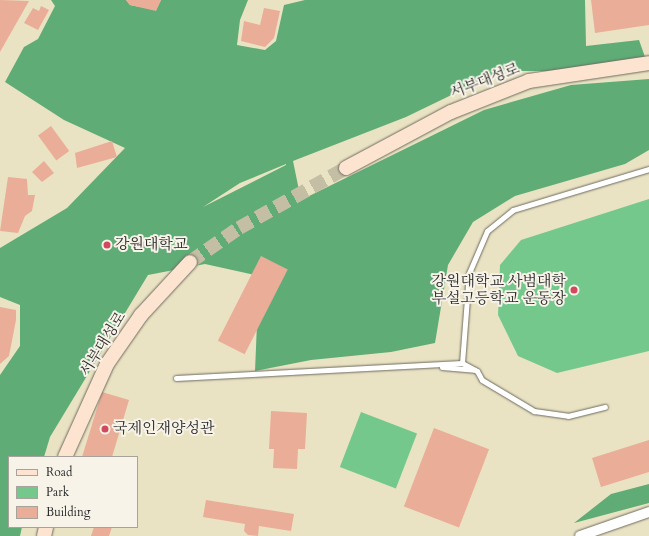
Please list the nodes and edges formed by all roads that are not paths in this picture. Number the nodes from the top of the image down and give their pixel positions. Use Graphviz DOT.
graph roads {
  1 [pos="649,63"];
  2 [pos="346,168"];
  3 [pos="649,168"];
  4 [pos="190,262"];
  5 [pos="462,363"];
  6 [pos="431,366"];
  7 [pos="476,371"];
  8 [pos="176,378"];
  9 [pos="605,406"];
  10 [pos="66,456"];
  11 [pos="649,512"];
  12 [pos="580,536"];
  1 -- 2 [label="street, 서부대성로"];
  3 -- 5 [label="lane"];
  4 -- 10 [label="street, 서부대성로"];
  5 -- 6 [label="lane"];
  5 -- 7 [label="lane"];
  6 -- 7 [label="lane"];
  6 -- 8 [label="lane"];
  7 -- 9 [label="lane"];
  11 -- 12 [label="street"];
}
